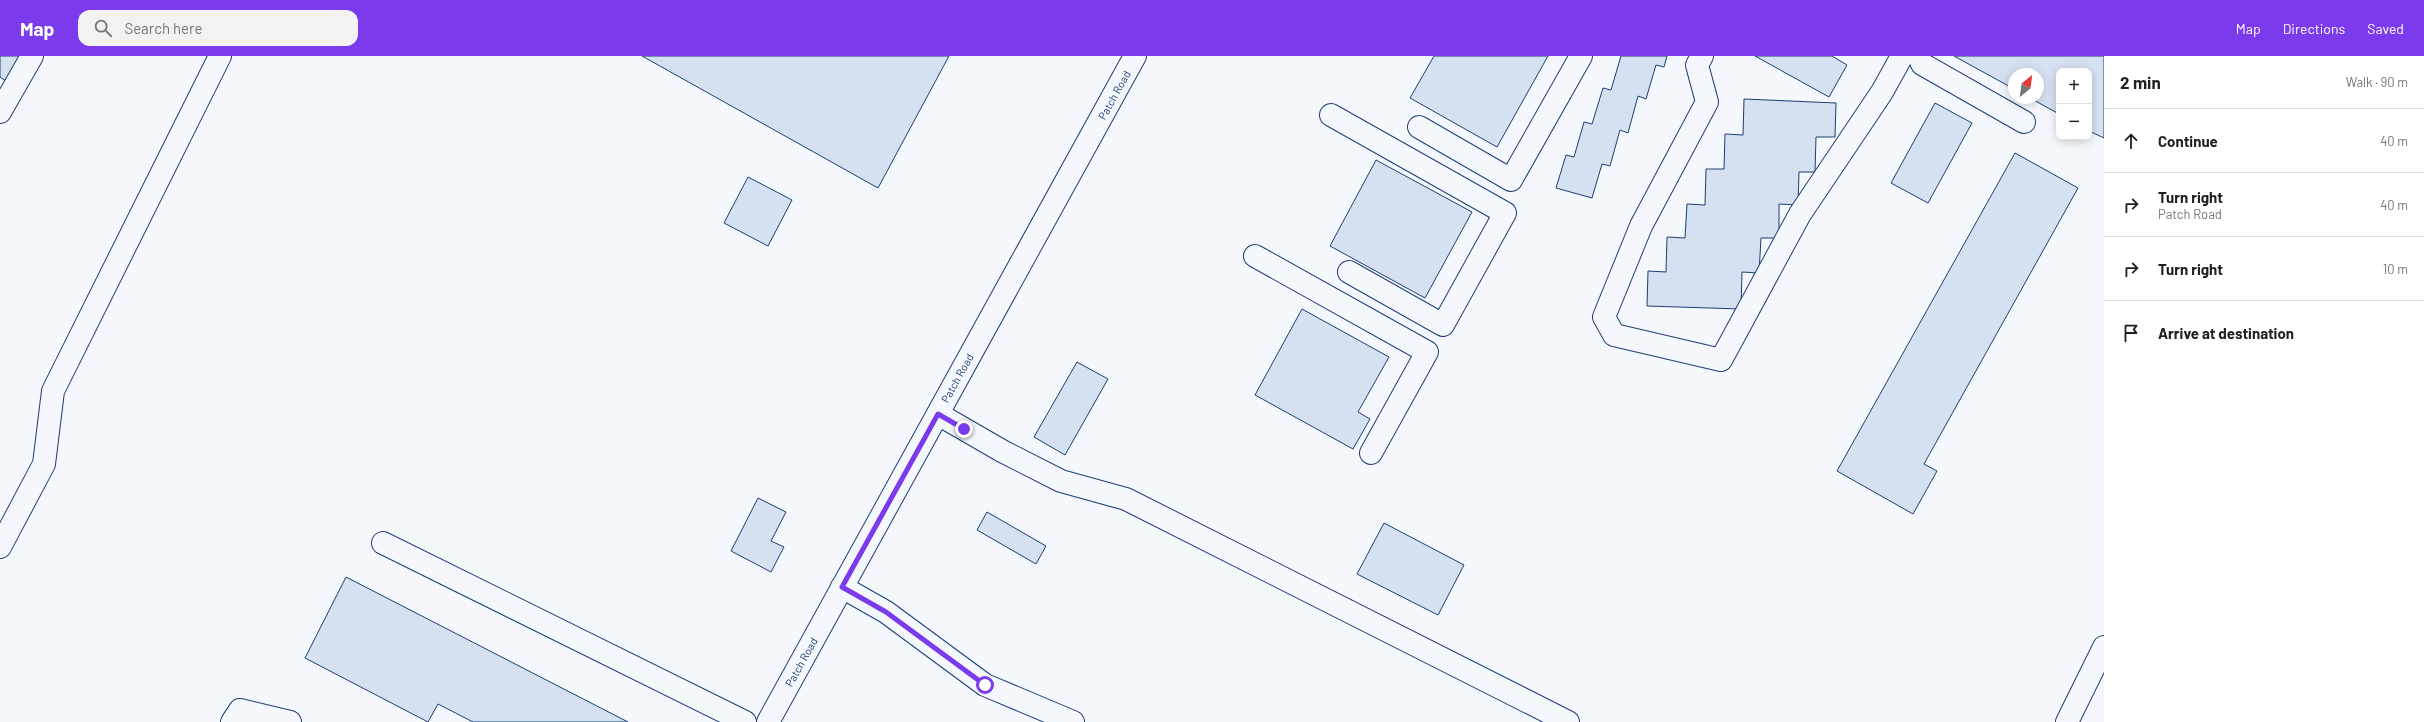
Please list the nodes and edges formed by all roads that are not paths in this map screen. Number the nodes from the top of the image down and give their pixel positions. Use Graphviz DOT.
graph roads {
  1 [pos="32,56"];
  2 [pos="220,56"];
  3 [pos="1135,56"];
  4 [pos="1581,56"];
  5 [pos="1702,56"];
  6 [pos="1902,56"];
  7 [pos="1919,56"];
  8 [pos="0,112"];
  9 [pos="1332,115"];
  10 [pos="2024,122"];
  11 [pos="1419,127"];
  12 [pos="1255,256"];
  13 [pos="1349,272"];
  14 [pos="938,414"];
  15 [pos="1371,453"];
  16 [pos="382,543"];
  17 [pos="0,547"];
  18 [pos="842,587"];
  19 [pos="2104,648"];
  20 [pos="232,722"];
  21 [pos="290,722"];
  22 [pos="745,722"];
  23 [pos="768,722"];
  24 [pos="1073,722"];
  25 [pos="1568,722"];
  26 [pos="2067,722"];
  1 -- 8 [label="street"];
  2 -- 17 [label="street"];
  3 -- 14 [label="street, Patch Road"];
  4 -- 11 [label="street"];
  5 -- 6 [label="street"];
  7 -- 10 [label="street"];
  9 -- 13 [label="street"];
  12 -- 15 [label="street"];
  14 -- 18 [label="street, Patch Road"];
  14 -- 25 [label="street"];
  16 -- 22 [label="street"];
  18 -- 23 [label="street, Patch Road"];
  18 -- 24 [label="street"];
  19 -- 26 [label="street"];
  20 -- 21 [label="street"];
}
